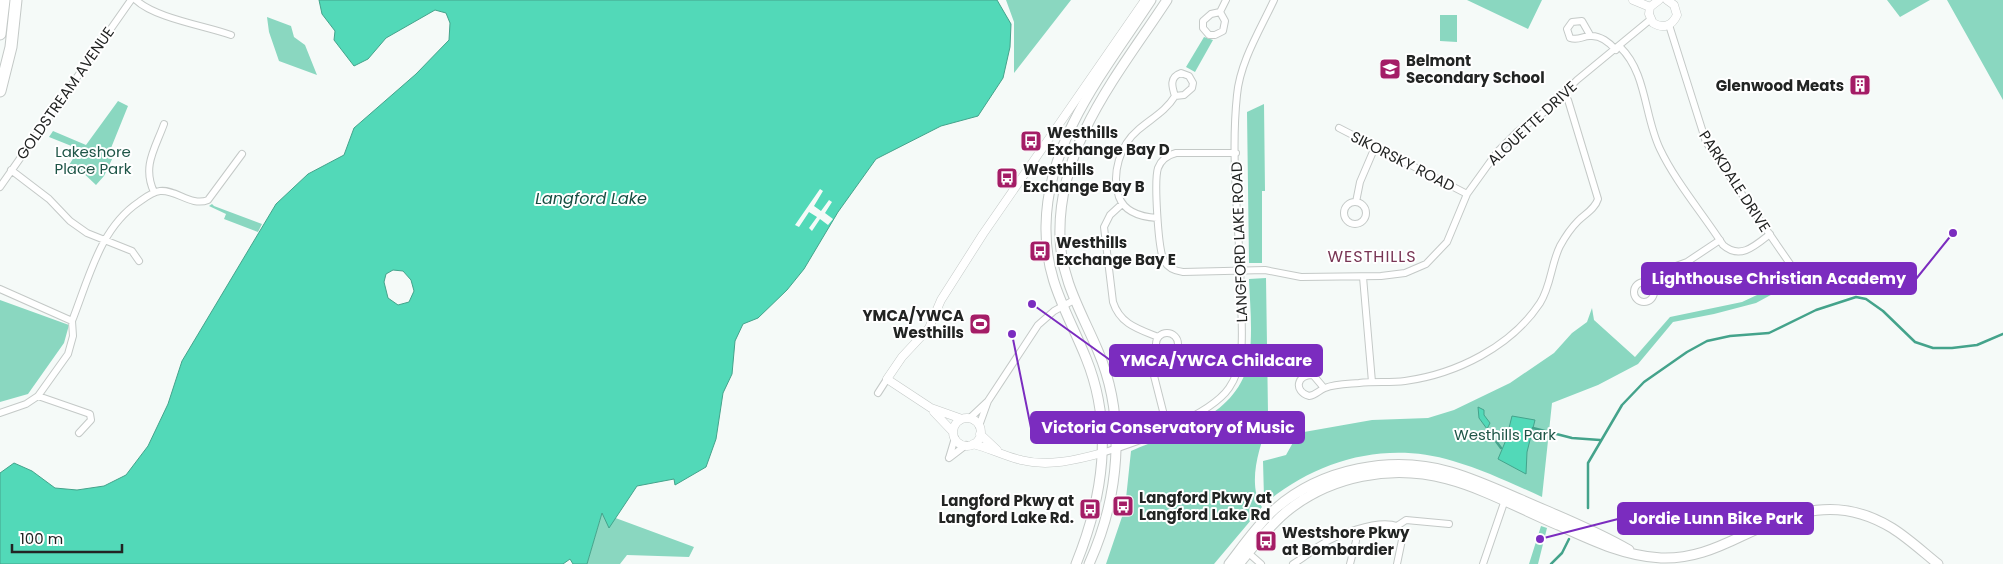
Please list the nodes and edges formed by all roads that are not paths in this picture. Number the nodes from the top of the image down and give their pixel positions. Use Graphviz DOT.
graph roads {
  1 [pos="4,0"];
  2 [pos="16,0"];
  3 [pos="131,0"];
  4 [pos="136,0"];
  5 [pos="1145,0"];
  6 [pos="1151,0"];
  7 [pos="1168,0"];
  8 [pos="1226,0"];
  9 [pos="1274,0"];
  10 [pos="1633,0"];
  11 [pos="1659,0"];
  12 [pos="1682,0"];
  13 [pos="1671,2"];
  14 [pos="1650,7"];
  15 [pos="1220,12"];
  16 [pos="1651,19"];
  17 [pos="1668,25"];
  18 [pos="0,34"];
  19 [pos="231,35"];
  20 [pos="1590,36"];
  21 [pos="1618,48"];
  22 [pos="0,91"];
  23 [pos="1562,95"];
  24 [pos="1175,96"];
  25 [pos="164,124"];
  26 [pos="1339,128"];
  27 [pos="1375,147"];
  28 [pos="1236,153"];
  29 [pos="242,154"];
  30 [pos="11,170"];
  31 [pos="0,187"];
  32 [pos="154,192"];
  33 [pos="1467,194"];
  34 [pos="1356,202"];
  35 [pos="1122,204"];
  36 [pos="1157,218"];
  37 [pos="1770,234"];
  38 [pos="1720,240"];
  39 [pos="104,241"];
  40 [pos="140,261"];
  41 [pos="1240,271"];
  42 [pos="1797,274"];
  43 [pos="1363,277"];
  44 [pos="1650,283"];
  45 [pos="0,289"];
  46 [pos="1074,300"];
  47 [pos="1062,307"];
  48 [pos="72,321"];
  49 [pos="1158,337"];
  50 [pos="1157,349"];
  51 [pos="887,379"];
  52 [pos="1372,382"];
  53 [pos="1324,388"];
  54 [pos="878,393"];
  55 [pos="38,396"];
  56 [pos="988,401"];
  57 [pos="931,408"];
  58 [pos="0,413"];
  59 [pos="966,418"];
  60 [pos="1167,427"];
  61 [pos="980,430"];
  62 [pos="79,433"];
  63 [pos="954,435"];
  64 [pos="969,445"];
  65 [pos="1116,449"];
  66 [pos="999,452"];
  67 [pos="1102,453"];
  68 [pos="1506,498"];
  69 [pos="1449,524"];
  70 [pos="1397,526"];
  71 [pos="1355,531"];
  72 [pos="1245,550"];
  73 [pos="1076,564"];
  74 [pos="1089,564"];
  75 [pos="1228,564"];
  76 [pos="1239,564"];
  77 [pos="1261,564"];
  78 [pos="1293,564"];
  79 [pos="1350,564"];
  80 [pos="1398,564"];
  81 [pos="1483,564"];
  82 [pos="1938,564"];
  1 -- 18 [label="highway"];
  2 -- 22 [label="highway"];
  3 -- 30 [label="street, GOLDSTREAM AVENUE"];
  4 -- 19 [label="street"];
  5 -- 51 [label="street"];
  6 -- 47 [label="main road"];
  7 -- 46 [label="main road"];
  8 -- 15 [label="street"];
  9 -- 28 [label="street, LANGFORD LAKE ROAD"];
  10 -- 14 [label="street"];
  11 -- 14 [label="street"];
  12 -- 13 [label="street"];
  13 -- 17 [label="street"];
  14 -- 16 [label="street"];
  16 -- 17 [label="street"];
  16 -- 21 [label="street, ALOUETTE DRIVE"];
  17 -- 37 [label="street, PARKDALE DRIVE"];
  20 -- 21 [label="street"];
  21 -- 23 [label="street, ALOUETTE DRIVE"];
  21 -- 38 [label="street"];
  23 -- 33 [label="street, ALOUETTE DRIVE"];
  23 -- 52 [label="street"];
  24 -- 35 [label="street"];
  25 -- 32 [label="street"];
  26 -- 27 [label="street, SIKORSKY ROAD"];
  27 -- 33 [label="street, SIKORSKY ROAD"];
  27 -- 34 [label="street"];
  28 -- 36 [label="street"];
  28 -- 41 [label="street, LANGFORD LAKE ROAD"];
  29 -- 32 [label="street"];
  30 -- 31 [label="street, GOLDSTREAM AVENUE"];
  30 -- 39 [label="street"];
  32 -- 39 [label="street"];
  33 -- 43 [label="street, ALOUETTE DRIVE"];
  35 -- 36 [label="street"];
  35 -- 49 [label="street"];
  36 -- 41 [label="street, ALOUETTE DRIVE"];
  37 -- 38 [label="street"];
  37 -- 42 [label="street, PARKDALE DRIVE"];
  38 -- 44 [label="street"];
  39 -- 40 [label="street"];
  39 -- 48 [label="street"];
  41 -- 43 [label="street, ALOUETTE DRIVE"];
  41 -- 60 [label="street, LANGFORD LAKE ROAD"];
  43 -- 52 [label="street"];
  45 -- 48 [label="street"];
  46 -- 47 [label="street"];
  46 -- 65 [label="main road"];
  47 -- 56 [label="street"];
  47 -- 67 [label="main road"];
  48 -- 55 [label="street"];
  49 -- 50 [label="street"];
  49 -- 50 [label="street"];
  50 -- 60 [label="street"];
  51 -- 54 [label="street"];
  51 -- 57 [label="street"];
  52 -- 53 [label="street"];
  55 -- 58 [label="street"];
  55 -- 62 [label="street"];
  56 -- 59 [label="street"];
  56 -- 61 [label="street"];
  57 -- 59 [label="street"];
  57 -- 63 [label="street"];
  59 -- 61 [label="street, LANGFORD LAKE ROAD"];
  59 -- 63 [label="street"];
  60 -- 65 [label="street, LANGFORD LAKE ROAD"];
  61 -- 64 [label="street"];
  61 -- 66 [label="street, LANGFORD LAKE ROAD"];
  63 -- 64 [label="street, LANGFORD LAKE ROAD"];
  63 -- 64 [label="street"];
  64 -- 66 [label="street, LANGFORD LAKE ROAD"];
  65 -- 67 [label="street, LANGFORD LAKE ROAD"];
  65 -- 74 [label="main road"];
  66 -- 67 [label="street, LANGFORD LAKE ROAD"];
  67 -- 73 [label="main road"];
  68 -- 72 [label="main road"];
  68 -- 81 [label="street"];
  68 -- 82 [label="main road"];
  69 -- 70 [label="street"];
  70 -- 71 [label="street"];
  70 -- 80 [label="street"];
  71 -- 78 [label="street"];
  71 -- 79 [label="street"];
  72 -- 75 [label="main road"];
  72 -- 76 [label="main road"];
  72 -- 77 [label="street"];
}
